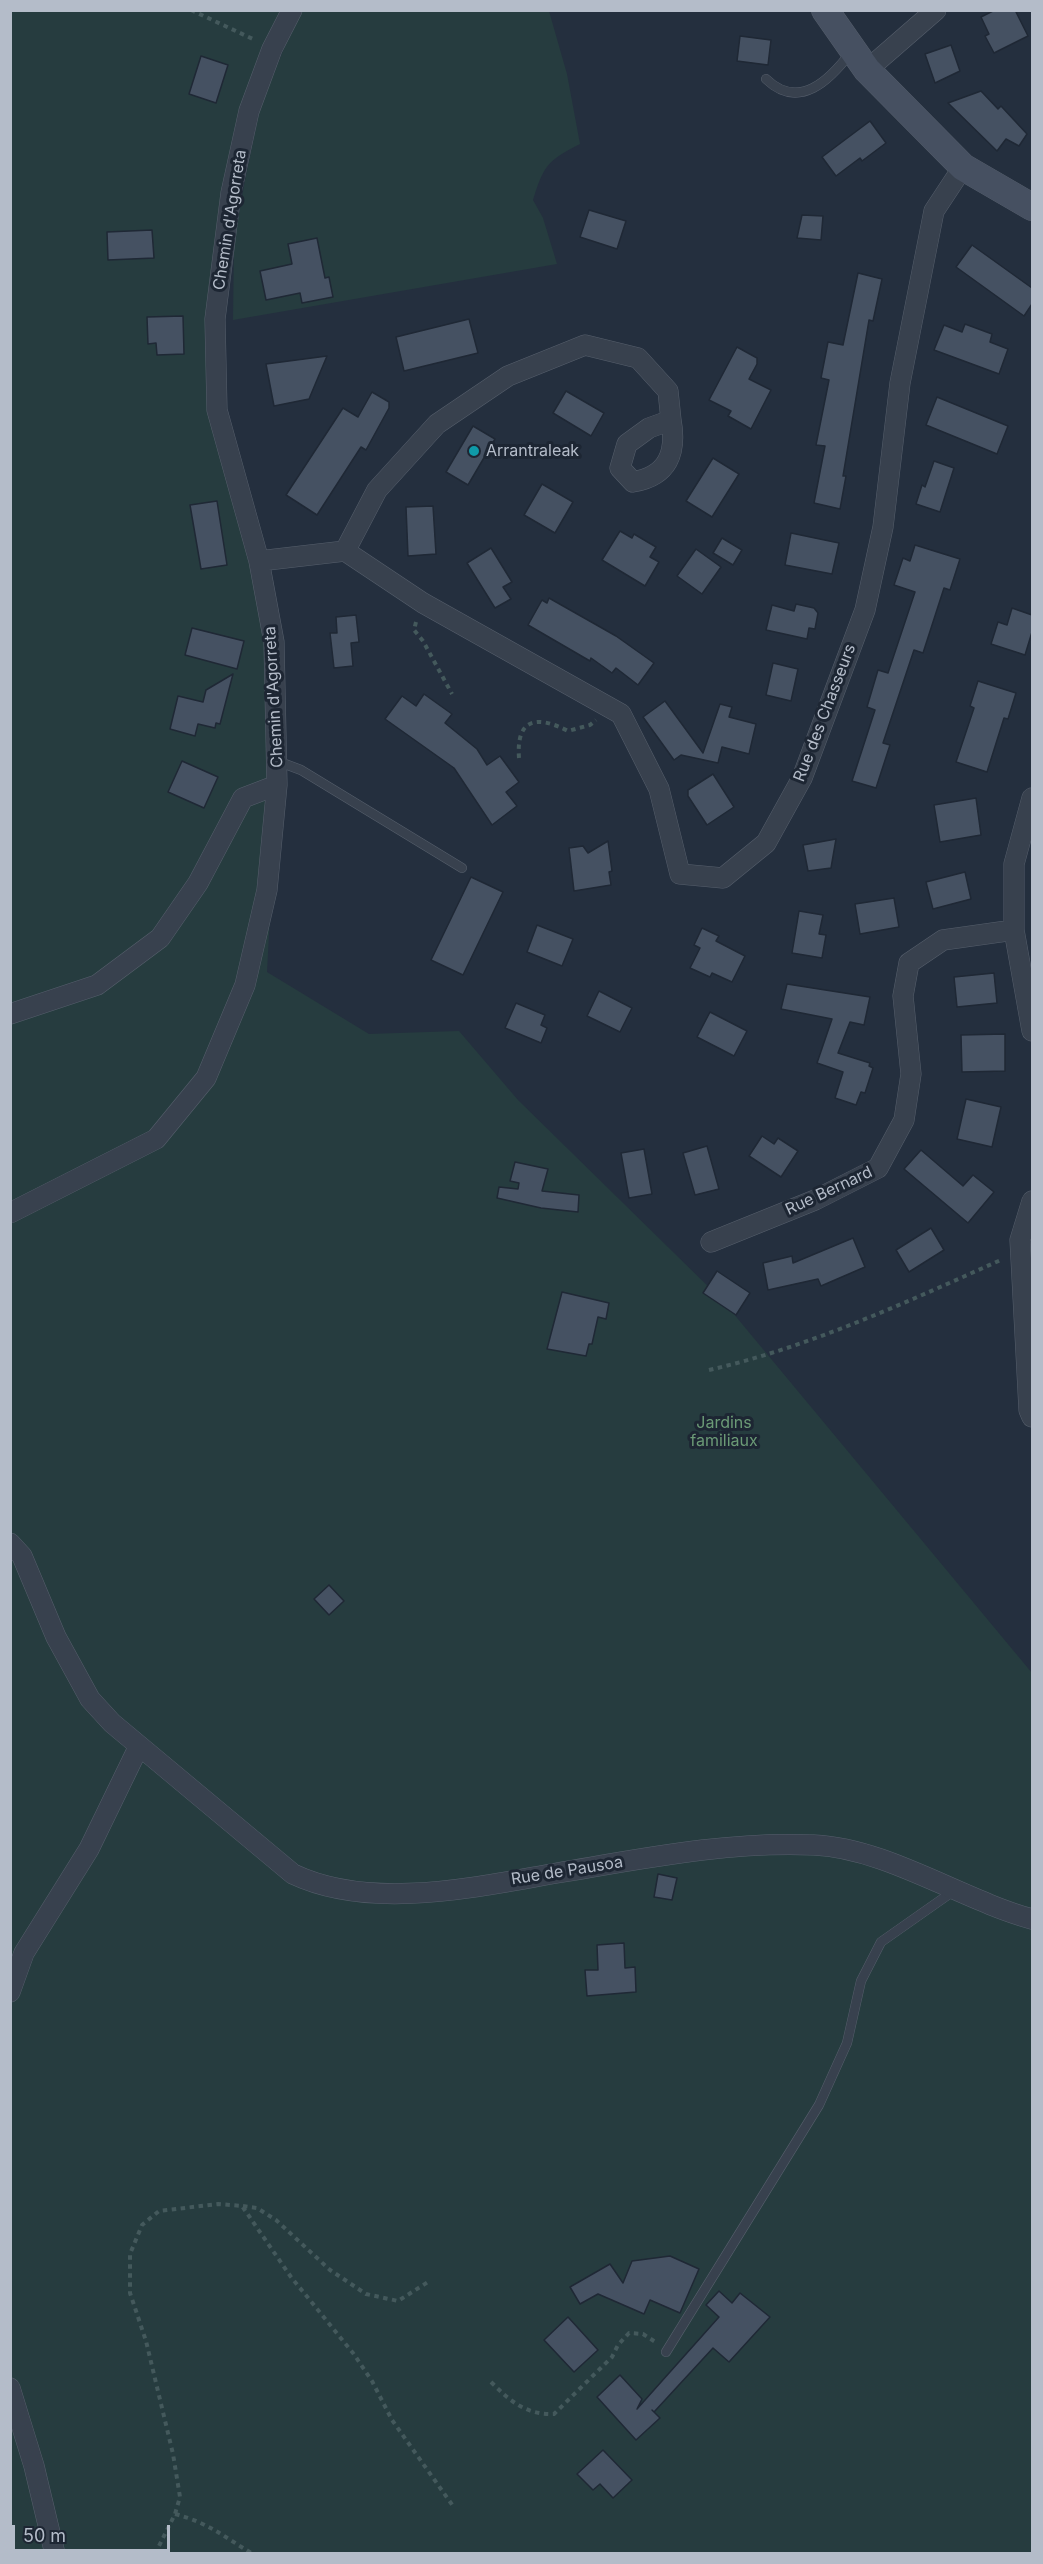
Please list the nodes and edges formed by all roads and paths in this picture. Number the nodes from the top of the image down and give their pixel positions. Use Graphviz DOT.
graph roads {
  1 [pos="191,10"];
  2 [pos="292,10"];
  3 [pos="825,10"];
  4 [pos="936,10"];
  5 [pos="272,49"];
  6 [pos="860,60"];
  7 [pos="766,79"];
  8 [pos="963,167"];
  9 [pos="1032,207"];
  10 [pos="670,420"];
  11 [pos="345,551"];
  12 [pos="259,561"];
  13 [pos="423,603"];
  14 [pos="452,694"];
  15 [pos="609,708"];
  16 [pos="519,758"];
  17 [pos="277,761"];
  18 [pos="277,785"];
  19 [pos="1032,798"];
  20 [pos="462,868"];
  21 [pos="1014,930"];
  22 [pos="10,1014"];
  23 [pos="1032,1031"];
  24 [pos="1032,1201"];
  25 [pos="10,1213"];
  26 [pos="711,1242"];
  27 [pos="1021,1252"];
  28 [pos="709,1370"];
  29 [pos="1032,1417"];
  30 [pos="10,1543"];
  31 [pos="139,1746"];
  32 [pos="956,1890"];
  33 [pos="1032,1918"];
  34 [pos="10,1992"];
  35 [pos="242,2206"];
  36 [pos="428,2282"];
  37 [pos="666,2352"];
  38 [pos="491,2382"];
  39 [pos="10,2388"];
  40 [pos="453,2506"];
  41 [pos="175,2514"];
  42 [pos="55,2553"];
  43 [pos="155,2553"];
  44 [pos="254,2553"];
  1 -- 5 [label="path"];
  2 -- 5 [label="street, Chemin d'Agorreta"];
  3 -- 6 [label="main road"];
  4 -- 6 [label="street"];
  5 -- 12 [label="street, Chemin d'Agorreta"];
  6 -- 7 [label="lane"];
  6 -- 8 [label="main road"];
  8 -- 9 [label="main road"];
  8 -- 15 [label="street, Rue des Chasseurs"];
  10 -- 11 [label="street"];
  11 -- 12 [label="street"];
  11 -- 13 [label="street, Rue des Chasseurs"];
  12 -- 17 [label="street, Chemin d'Agorreta"];
  13 -- 14 [label="path"];
  13 -- 15 [label="street, Rue des Chasseurs"];
  15 -- 16 [label="path"];
  17 -- 18 [label="street, Chemin d'Agorreta"];
  17 -- 20 [label="lane"];
  18 -- 22 [label="street"];
  18 -- 25 [label="street, Chemin d'Agorreta"];
  19 -- 21 [label="street"];
  21 -- 23 [label="street"];
  21 -- 26 [label="street, Rue Bernard"];
  24 -- 27 [label="street"];
  27 -- 28 [label="path"];
  27 -- 29 [label="street"];
  30 -- 31 [label="street, Rue de Pausoa"];
  31 -- 32 [label="street, Rue de Pausoa"];
  31 -- 34 [label="street"];
  32 -- 33 [label="street, Rue de Pausoa"];
  32 -- 37 [label="lane"];
  35 -- 36 [label="path"];
  35 -- 40 [label="path"];
  35 -- 41 [label="path"];
  37 -- 38 [label="path"];
  39 -- 42 [label="street"];
  41 -- 43 [label="path"];
  41 -- 44 [label="path"];
}
